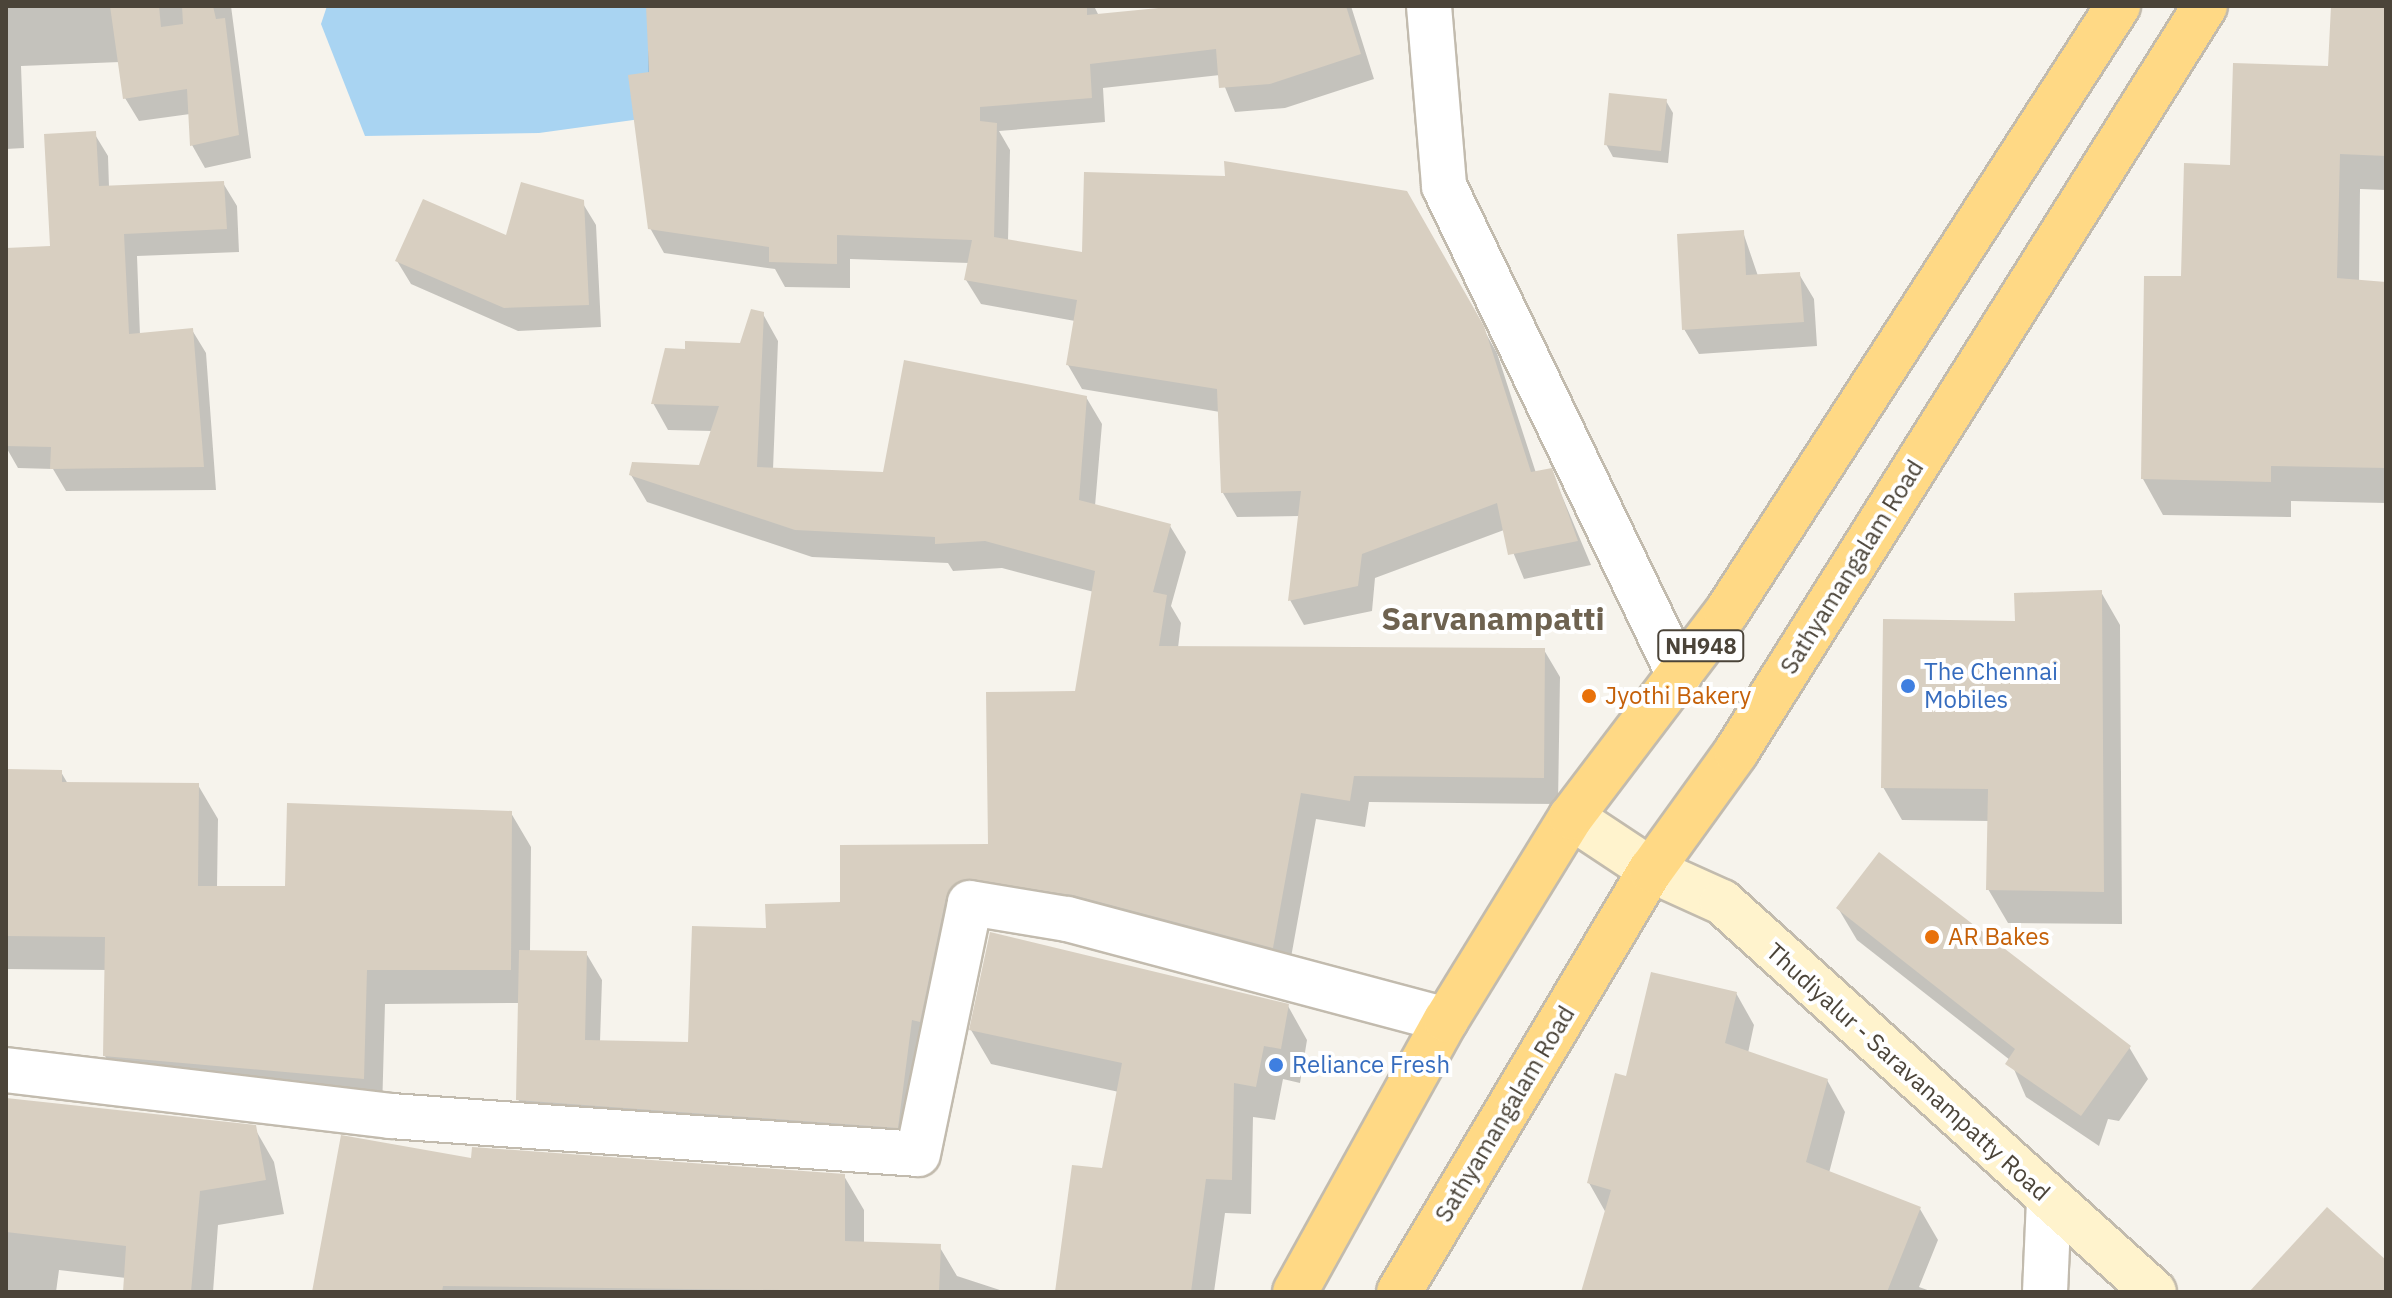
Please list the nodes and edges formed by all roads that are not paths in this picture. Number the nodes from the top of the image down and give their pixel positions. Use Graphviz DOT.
graph roads {
  1 [pos="1429,6"];
  2 [pos="2118,6"];
  3 [pos="2205,6"];
  4 [pos="1679,675"];
  5 [pos="1571,817"];
  6 [pos="1651,870"];
  7 [pos="1446,1020"];
  8 [pos="6,1070"];
  9 [pos="2049,1201"];
  10 [pos="1295,1292"];
  11 [pos="1399,1292"];
  12 [pos="2045,1292"];
  13 [pos="2154,1292"];
  1 -- 4 [label="street"];
  2 -- 4 [label="highway, NH948"];
  3 -- 6 [label="highway, Sathyamangalam Road"];
  4 -- 5 [label="highway, NH948"];
  5 -- 6 [label="main road, Thudiyalur - Saravanampatty Road"];
  5 -- 7 [label="highway, NH948"];
  6 -- 9 [label="main road, Thudiyalur - Saravanampatty Road"];
  6 -- 11 [label="highway, Sathyamangalam Road"];
  7 -- 8 [label="street"];
  7 -- 10 [label="highway, NH948"];
  9 -- 12 [label="street"];
  9 -- 13 [label="main road, Thudiyalur - Saravanampatty Road"];
}
